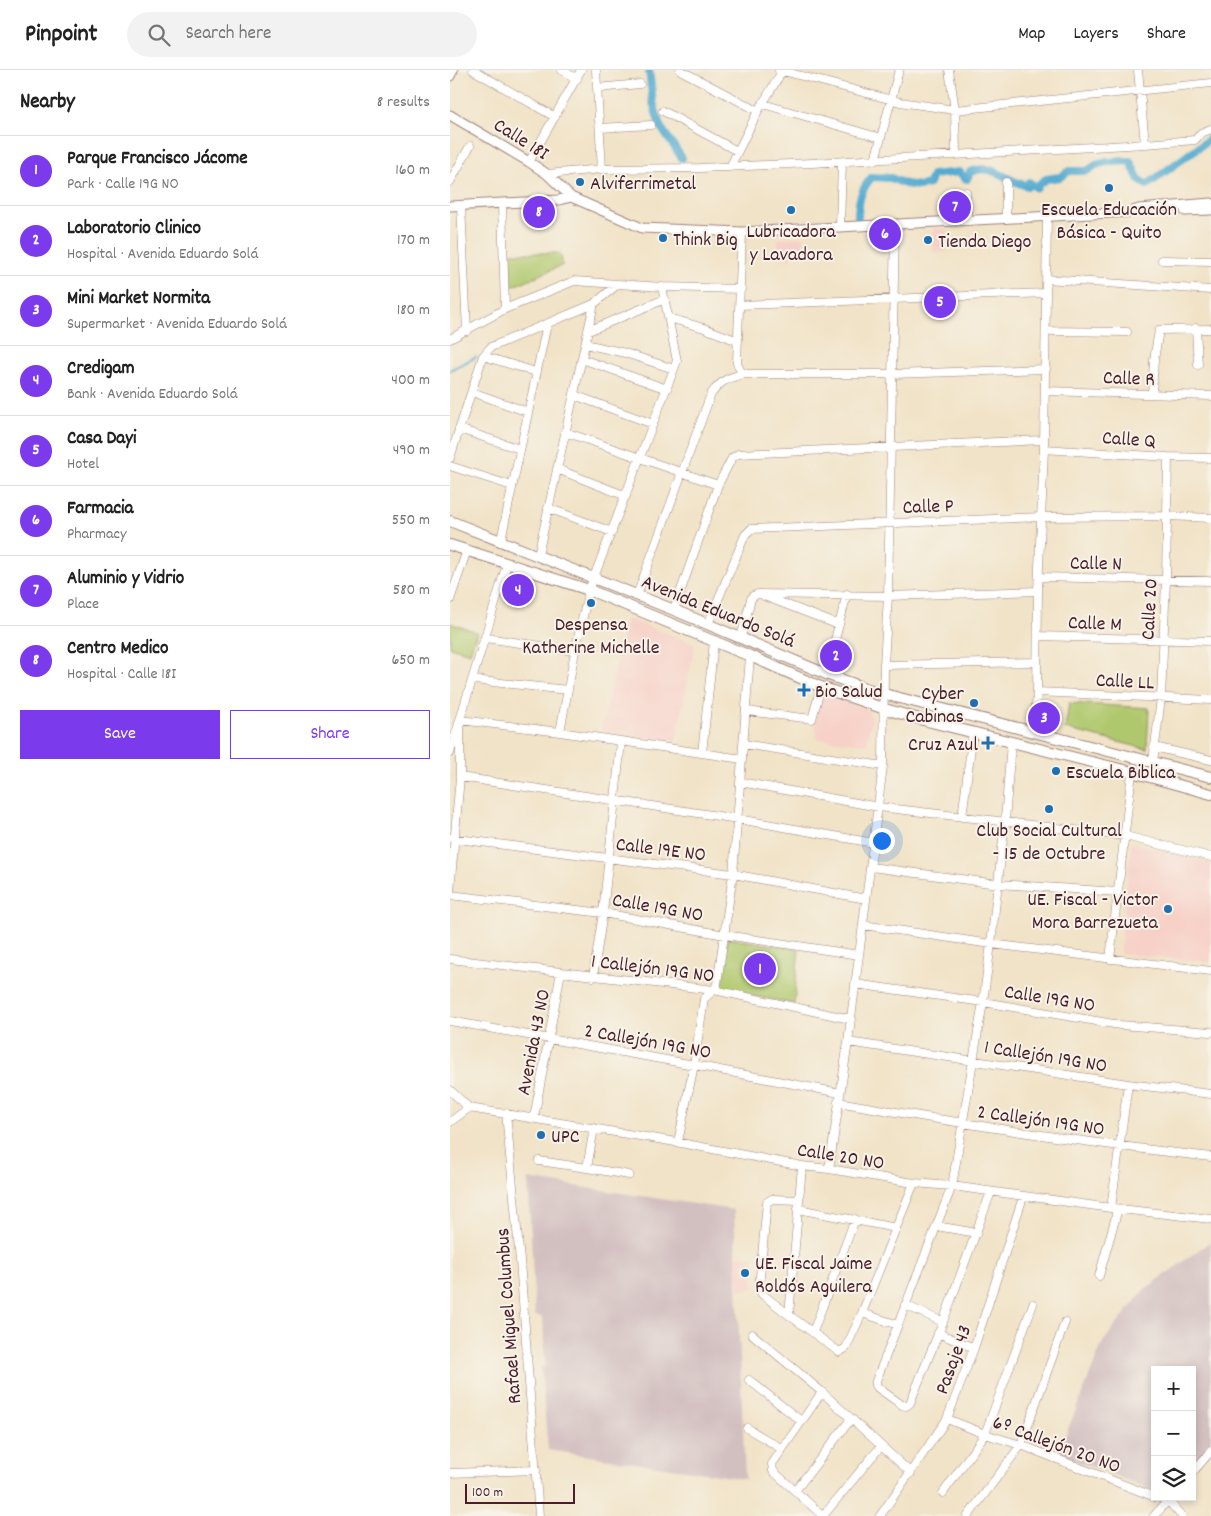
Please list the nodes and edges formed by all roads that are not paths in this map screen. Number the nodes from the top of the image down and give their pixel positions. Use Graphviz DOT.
graph roads {
  1 [pos="453,70"];
  2 [pos="473,70"];
  3 [pos="562,70"];
  4 [pos="581,70"];
  5 [pos="596,70"];
  6 [pos="680,70"];
  7 [pos="899,70"];
  8 [pos="949,70"];
  9 [pos="1138,70"];
  10 [pos="782,71"];
  11 [pos="450,76"];
  12 [pos="577,79"];
  13 [pos="640,84"];
  14 [pos="1211,84"];
  15 [pos="597,88"];
  16 [pos="1141,91"];
  17 [pos="891,100"];
  18 [pos="760,108"];
  19 [pos="954,110"];
  20 [pos="663,112"];
  21 [pos="450,115"];
  22 [pos="555,117"];
  23 [pos="651,125"];
  24 [pos="600,128"];
  25 [pos="1211,128"];
  26 [pos="881,138"];
  27 [pos="1145,144"];
  28 [pos="470,146"];
  29 [pos="737,151"];
  30 [pos="956,155"];
  31 [pos="875,160"];
  32 [pos="529,162"];
  33 [pos="842,162"];
  34 [pos="730,167"];
  35 [pos="602,169"];
  36 [pos="547,174"];
  37 [pos="450,182"];
  38 [pos="1006,182"];
  39 [pos="966,192"];
  40 [pos="571,197"];
  41 [pos="1211,203"];
  42 [pos="502,204"];
  43 [pos="450,206"];
  44 [pos="461,206"];
  45 [pos="1211,210"];
  46 [pos="1130,212"];
  47 [pos="1047,216"];
  48 [pos="1006,218"];
  49 [pos="968,220"];
  50 [pos="896,224"];
  51 [pos="840,226"];
  52 [pos="742,232"];
  53 [pos="1162,260"];
  54 [pos="1211,261"];
  55 [pos="1046,279"];
  56 [pos="618,284"];
  57 [pos="662,287"];
  58 [pos="741,289"];
  59 [pos="1211,290"];
  60 [pos="1046,294"];
  61 [pos="894,298"];
  62 [pos="665,299"];
  63 [pos="594,304"];
  64 [pos="740,305"];
  65 [pos="505,309"];
  66 [pos="669,318"];
  67 [pos="547,324"];
  68 [pos="1196,328"];
  69 [pos="1211,329"];
  70 [pos="467,331"];
  71 [pos="588,331"];
  72 [pos="1046,331"];
  73 [pos="1127,332"];
  74 [pos="450,339"];
  75 [pos="738,341"];
  76 [pos="585,344"];
  77 [pos="483,356"];
  78 [pos="582,359"];
  79 [pos="1198,365"];
  80 [pos="674,369"];
  81 [pos="1046,369"];
  82 [pos="536,372"];
  83 [pos="744,374"];
  84 [pos="892,374"];
  85 [pos="667,389"];
  86 [pos="1045,391"];
  87 [pos="472,392"];
  88 [pos="1152,394"];
  89 [pos="574,395"];
  90 [pos="1211,396"];
  91 [pos="528,412"];
  92 [pos="653,424"];
  93 [pos="460,429"];
  94 [pos="565,432"];
  95 [pos="1043,440"];
  96 [pos="891,446"];
  97 [pos="520,449"];
  98 [pos="1044,449"];
  99 [pos="1168,457"];
  100 [pos="450,458"];
  101 [pos="1211,458"];
  102 [pos="640,459"];
  103 [pos="450,466"];
  104 [pos="557,470"];
  105 [pos="681,473"];
  106 [pos="718,485"];
  107 [pos="512,486"];
  108 [pos="626,496"];
  109 [pos="548,508"];
  110 [pos="1168,516"];
  111 [pos="1042,517"];
  112 [pos="1211,518"];
  113 [pos="450,521"];
  114 [pos="889,523"];
  115 [pos="612,532"];
  116 [pos="500,540"];
  117 [pos="450,545"];
  118 [pos="467,550"];
  119 [pos="538,555"];
  120 [pos="507,564"];
  121 [pos="1040,577"];
  122 [pos="595,578"];
  123 [pos="1166,580"];
  124 [pos="1211,581"];
  125 [pos="589,590"];
  126 [pos="1038,591"];
  127 [pos="758,594"];
  128 [pos="847,594"];
  129 [pos="637,595"];
  130 [pos="888,596"];
  131 [pos="450,600"];
  132 [pos="674,610"];
  133 [pos="708,624"];
  134 [pos="839,625"];
  135 [pos="1038,636"];
  136 [pos="741,637"];
  137 [pos="486,638"];
  138 [pos="1163,640"];
  139 [pos="1211,641"];
  140 [pos="714,642"];
  141 [pos="576,651"];
  142 [pos="750,656"];
  143 [pos="1037,662"];
  144 [pos="884,665"];
  145 [pos="826,674"];
  146 [pos="473,680"];
  147 [pos="821,687"];
  148 [pos="568,690"];
  149 [pos="1037,692"];
  150 [pos="885,695"];
  151 [pos="1161,698"];
  152 [pos="1211,700"];
  153 [pos="885,708"];
  154 [pos="746,711"];
  155 [pos="460,720"];
  156 [pos="560,732"];
  157 [pos="973,732"];
  158 [pos="1034,732"];
  159 [pos="621,742"];
  160 [pos="1011,742"];
  161 [pos="743,744"];
  162 [pos="1154,746"];
  163 [pos="451,747"];
  164 [pos="702,754"];
  165 [pos="742,759"];
  166 [pos="1211,760"];
  167 [pos="1153,762"];
  168 [pos="883,766"];
  169 [pos="1132,772"];
  170 [pos="1196,773"];
  171 [pos="1211,777"];
  172 [pos="460,778"];
  173 [pos="740,782"];
  174 [pos="1193,789"];
  175 [pos="1211,794"];
  176 [pos="615,800"];
  177 [pos="879,807"];
  178 [pos="962,817"];
  179 [pos="738,819"];
  180 [pos="1005,822"];
  181 [pos="1125,836"];
  182 [pos="452,839"];
  183 [pos="874,842"];
  184 [pos="609,857"];
  185 [pos="1211,857"];
  186 [pos="871,867"];
  187 [pos="733,874"];
  188 [pos="450,881"];
  189 [pos="998,884"];
  190 [pos="450,891"];
  191 [pos="1118,892"];
  192 [pos="450,895"];
  193 [pos="866,899"];
  194 [pos="604,913"];
  195 [pos="863,924"];
  196 [pos="725,935"];
  197 [pos="991,944"];
  198 [pos="859,955"];
  199 [pos="1110,958"];
  200 [pos="450,959"];
  201 [pos="561,972"];
  202 [pos="1211,972"];
  203 [pos="593,977"];
  204 [pos="855,984"];
  205 [pos="714,990"];
  206 [pos="983,1002"];
  207 [pos="850,1019"];
  208 [pos="450,1022"];
  209 [pos="1211,1032"];
  210 [pos="550,1039"];
  211 [pos="848,1042"];
  212 [pos="973,1061"];
  213 [pos="694,1065"];
  214 [pos="1128,1084"];
  215 [pos="450,1090"];
  216 [pos="840,1093"];
  217 [pos="1211,1094"];
  218 [pos="838,1102"];
  219 [pos="469,1108"];
  220 [pos="506,1113"];
  221 [pos="534,1118"];
  222 [pos="450,1122"];
  223 [pos="963,1124"];
  224 [pos="594,1128"];
  225 [pos="678,1142"];
  226 [pos="1120,1146"];
  227 [pos="1211,1156"];
  228 [pos="539,1162"];
  229 [pos="802,1166"];
  230 [pos="586,1168"];
  231 [pos="829,1169"];
  232 [pos="629,1175"];
  233 [pos="914,1183"];
  234 [pos="952,1186"];
  235 [pos="991,1192"];
  236 [pos="1023,1197"];
  237 [pos="799,1200"];
  238 [pos="1114,1208"];
  239 [pos="798,1210"];
  240 [pos="855,1219"];
  241 [pos="1211,1219"];
  242 [pos="936,1226"];
  243 [pos="896,1228"];
  244 [pos="977,1233"];
  245 [pos="1099,1276"];
  246 [pos="1033,1304"];
  247 [pos="906,1305"];
  248 [pos="862,1312"];
  249 [pos="790,1315"];
  250 [pos="943,1322"];
  251 [pos="1065,1322"];
  252 [pos="898,1325"];
  253 [pos="813,1332"];
  254 [pos="938,1333"];
  255 [pos="752,1334"];
  256 [pos="974,1348"];
  257 [pos="749,1380"];
  258 [pos="822,1392"];
  259 [pos="851,1419"];
  260 [pos="947,1419"];
  261 [pos="801,1421"];
  262 [pos="747,1428"];
  263 [pos="985,1434"];
  264 [pos="1021,1445"];
  265 [pos="881,1446"];
  266 [pos="782,1449"];
  267 [pos="1210,1454"];
  268 [pos="1196,1469"];
  269 [pos="536,1470"];
  270 [pos="450,1473"];
  271 [pos="911,1473"];
  272 [pos="795,1491"];
  273 [pos="943,1493"];
  274 [pos="1151,1495"];
  275 [pos="1167,1501"];
  276 [pos="1171,1501"];
  277 [pos="539,1516"];
  278 [pos="823,1516"];
  279 [pos="880,1516"];
  280 [pos="968,1516"];
  281 [pos="1154,1516"];
  282 [pos="1182,1516"];
  1 -- 11 [label="street"];
  2 -- 22 [label="street"];
  3 -- 12 [label="street"];
  4 -- 12 [label="street"];
  5 -- 15 [label="street"];
  6 -- 18 [label="street"];
  7 -- 17 [label="street"];
  8 -- 19 [label="street"];
  9 -- 16 [label="street"];
  10 -- 17 [label="street"];
  10 -- 18 [label="street"];
  12 -- 22 [label="street"];
  13 -- 15 [label="street"];
  14 -- 16 [label="street"];
  15 -- 24 [label="street"];
  16 -- 19 [label="street"];
  16 -- 27 [label="street"];
  17 -- 19 [label="street"];
  17 -- 26 [label="street"];
  18 -- 26 [label="street"];
  18 -- 29 [label="street"];
  19 -- 30 [label="street"];
  20 -- 29 [label="street"];
  21 -- 32 [label="street, Calle 18I"];
  22 -- 32 [label="street"];
  23 -- 24 [label="street"];
  24 -- 35 [label="street"];
  25 -- 27 [label="street"];
  26 -- 31 [label="street"];
  27 -- 30 [label="street"];
  28 -- 37 [label="street"];
  29 -- 34 [label="street"];
  30 -- 31 [label="street"];
  31 -- 33 [label="street"];
  32 -- 36 [label="street, Calle 18I"];
  33 -- 34 [label="street"];
  33 -- 51 [label="street"];
  34 -- 35 [label="street"];
  35 -- 36 [label="street"];
  36 -- 40 [label="street, Calle 18I"];
  38 -- 48 [label="street"];
  39 -- 49 [label="street"];
  40 -- 42 [label="street"];
  40 -- 52 [label="street"];
  41 -- 46 [label="street"];
  42 -- 44 [label="street"];
  42 -- 65 [label="street"];
  43 -- 44 [label="street"];
  44 -- 70 [label="street"];
  45 -- 46 [label="street"];
  46 -- 47 [label="street"];
  47 -- 48 [label="street"];
  47 -- 55 [label="street"];
  48 -- 49 [label="street"];
  49 -- 50 [label="street"];
  50 -- 51 [label="street"];
  50 -- 61 [label="street"];
  51 -- 52 [label="street"];
  52 -- 58 [label="street"];
  53 -- 54 [label="street"];
  55 -- 59 [label="street"];
  55 -- 60 [label="street"];
  56 -- 57 [label="street"];
  56 -- 63 [label="street"];
  56 -- 65 [label="street"];
  57 -- 58 [label="street"];
  57 -- 62 [label="street"];
  58 -- 64 [label="street"];
  60 -- 61 [label="street"];
  60 -- 72 [label="street"];
  61 -- 64 [label="street"];
  61 -- 84 [label="street"];
  62 -- 66 [label="street"];
  62 -- 71 [label="street"];
  63 -- 67 [label="street"];
  63 -- 71 [label="street"];
  64 -- 75 [label="street"];
  65 -- 70 [label="street"];
  66 -- 75 [label="street"];
  66 -- 80 [label="street"];
  67 -- 77 [label="street"];
  67 -- 82 [label="street"];
  68 -- 69 [label="street"];
  68 -- 79 [label="street"];
  68 -- 88 [label="street"];
  70 -- 74 [label="street"];
  71 -- 76 [label="street"];
  72 -- 73 [label="street"];
  72 -- 81 [label="street"];
  75 -- 83 [label="street"];
  76 -- 78 [label="street"];
  76 -- 80 [label="street"];
  77 -- 82 [label="street"];
  77 -- 87 [label="street"];
  78 -- 85 [label="street"];
  78 -- 89 [label="street"];
  80 -- 85 [label="street"];
  81 -- 84 [label="street"];
  81 -- 86 [label="street"];
  82 -- 91 [label="street"];
  83 -- 84 [label="street"];
  83 -- 105 [label="street"];
  84 -- 96 [label="street"];
  85 -- 92 [label="street"];
  86 -- 88 [label="street, Calle R"];
  86 -- 95 [label="street"];
  87 -- 91 [label="street"];
  87 -- 93 [label="street"];
  88 -- 90 [label="street, Calle R"];
  89 -- 92 [label="street"];
  89 -- 94 [label="street"];
  91 -- 97 [label="street"];
  92 -- 102 [label="street"];
  93 -- 97 [label="street"];
  93 -- 100 [label="street"];
  94 -- 102 [label="street"];
  94 -- 104 [label="street"];
  95 -- 96 [label="street"];
  95 -- 98 [label="street"];
  96 -- 106 [label="street"];
  96 -- 114 [label="street"];
  97 -- 107 [label="street"];
  98 -- 99 [label="street, Calle Q"];
  98 -- 111 [label="street"];
  99 -- 101 [label="street, Calle Q"];
  99 -- 110 [label="street, Calle 20"];
  102 -- 105 [label="street"];
  102 -- 108 [label="street"];
  103 -- 107 [label="street"];
  104 -- 108 [label="street"];
  104 -- 109 [label="street"];
  105 -- 106 [label="street"];
  105 -- 129 [label="street"];
  106 -- 132 [label="street"];
  107 -- 116 [label="street"];
  108 -- 115 [label="street"];
  109 -- 115 [label="street"];
  109 -- 119 [label="street"];
  110 -- 111 [label="street, Calle P"];
  110 -- 112 [label="street, Calle P"];
  110 -- 123 [label="street, Calle 20"];
  111 -- 114 [label="street, Calle P"];
  111 -- 121 [label="street"];
  113 -- 116 [label="main road, Avenida Eduardo Solá"];
  114 -- 130 [label="street"];
  114 -- 133 [label="street, Calle P"];
  115 -- 122 [label="street"];
  116 -- 119 [label="main road, Avenida Eduardo Solá"];
  117 -- 118 [label="main road, Avenida Eduardo Solá"];
  118 -- 120 [label="main road, Avenida Eduardo Solá"];
  118 -- 131 [label="street"];
  119 -- 122 [label="main road, Avenida Eduardo Solá"];
  120 -- 125 [label="main road, Avenida Eduardo Solá"];
  120 -- 137 [label="street"];
  121 -- 123 [label="street, Calle N"];
  121 -- 126 [label="street"];
  122 -- 125 [label="street"];
  122 -- 129 [label="main road, Avenida Eduardo Solá"];
  123 -- 124 [label="street, Calle N"];
  123 -- 138 [label="street, Calle 20"];
  125 -- 140 [label="main road, Avenida Eduardo Solá"];
  125 -- 141 [label="street"];
  126 -- 130 [label="street"];
  126 -- 135 [label="street"];
  127 -- 128 [label="street"];
  127 -- 134 [label="street"];
  127 -- 136 [label="street"];
  128 -- 130 [label="street"];
  128 -- 134 [label="street"];
  129 -- 132 [label="main road, Avenida Eduardo Solá"];
  130 -- 144 [label="street"];
  132 -- 133 [label="main road, Avenida Eduardo Solá"];
  133 -- 136 [label="main road, Avenida Eduardo Solá"];
  134 -- 145 [label="street"];
  135 -- 138 [label="street, Calle M"];
  135 -- 143 [label="street"];
  136 -- 145 [label="main road, Avenida Eduardo Solá"];
  137 -- 141 [label="street"];
  137 -- 146 [label="street"];
  138 -- 139 [label="street, Calle M"];
  138 -- 151 [label="street, Calle 20"];
  140 -- 142 [label="main road, Avenida Eduardo Solá"];
  140 -- 164 [label="street"];
  141 -- 148 [label="street"];
  142 -- 147 [label="main road, Avenida Eduardo Solá"];
  142 -- 154 [label="street"];
  143 -- 144 [label="street"];
  143 -- 149 [label="street"];
  144 -- 150 [label="street"];
  145 -- 150 [label="main road, Avenida Eduardo Solá"];
  146 -- 148 [label="street"];
  146 -- 155 [label="street"];
  147 -- 153 [label="main road, Avenida Eduardo Solá"];
  147 -- 154 [label="street"];
  148 -- 156 [label="street"];
  149 -- 151 [label="street, Calle LL"];
  149 -- 158 [label="street"];
  150 -- 153 [label="street"];
  150 -- 158 [label="main road, Avenida Eduardo Solá"];
  151 -- 152 [label="street, Calle LL"];
  151 -- 162 [label="street, Calle 20"];
  153 -- 157 [label="main road, Avenida Eduardo Solá"];
  153 -- 168 [label="street"];
  154 -- 161 [label="street"];
  155 -- 156 [label="street"];
  155 -- 163 [label="street"];
  155 -- 172 [label="street"];
  156 -- 159 [label="street"];
  157 -- 160 [label="main road, Avenida Eduardo Solá"];
  157 -- 178 [label="street"];
  158 -- 167 [label="main road, Avenida Eduardo Solá"];
  159 -- 164 [label="street"];
  159 -- 176 [label="street"];
  160 -- 169 [label="main road, Avenida Eduardo Solá"];
  160 -- 180 [label="street"];
  161 -- 165 [label="street"];
  161 -- 168 [label="street"];
  162 -- 166 [label="street"];
  162 -- 167 [label="street, Calle 20"];
  164 -- 165 [label="street"];
  165 -- 173 [label="street"];
  167 -- 170 [label="main road, Avenida Eduardo Solá"];
  168 -- 177 [label="street"];
  169 -- 174 [label="main road, Avenida Eduardo Solá"];
  169 -- 181 [label="street"];
  170 -- 171 [label="main road, Avenida Eduardo Solá"];
  170 -- 174 [label="main road"];
  172 -- 176 [label="street"];
  172 -- 182 [label="street"];
  173 -- 177 [label="street"];
  173 -- 179 [label="street"];
  174 -- 175 [label="main road, Avenida Eduardo Solá"];
  176 -- 179 [label="street"];
  176 -- 184 [label="street"];
  177 -- 178 [label="street"];
  177 -- 183 [label="street"];
  178 -- 180 [label="street"];
  179 -- 183 [label="street"];
  179 -- 187 [label="street"];
  180 -- 181 [label="street"];
  180 -- 189 [label="street"];
  181 -- 185 [label="street"];
  181 -- 191 [label="street"];
  182 -- 184 [label="street, Calle 19E NO"];
  182 -- 188 [label="street"];
  183 -- 186 [label="street"];
  184 -- 187 [label="street, Calle 19E NO"];
  184 -- 194 [label="street"];
  186 -- 189 [label="street"];
  186 -- 193 [label="street"];
  187 -- 193 [label="street, Calle 19E NO"];
  187 -- 196 [label="street"];
  188 -- 190 [label="street"];
  189 -- 191 [label="street"];
  189 -- 197 [label="street"];
  191 -- 199 [label="street"];
  192 -- 194 [label="street, Calle 19G NO"];
  193 -- 195 [label="street"];
  194 -- 196 [label="street, Calle 19G NO"];
  194 -- 203 [label="street"];
  195 -- 197 [label="street"];
  195 -- 198 [label="street"];
  196 -- 198 [label="street, Calle 19G NO"];
  196 -- 205 [label="street"];
  197 -- 199 [label="street"];
  197 -- 206 [label="street"];
  198 -- 204 [label="street"];
  199 -- 202 [label="street"];
  200 -- 201 [label="street, 1 Callejón 19G NO"];
  201 -- 203 [label="street, 1 Callejón 19G NO"];
  201 -- 210 [label="street, Avenida 43 NO"];
  203 -- 205 [label="street, 1 Callejón 19G NO"];
  204 -- 206 [label="street, Calle 19G NO"];
  204 -- 207 [label="street"];
  205 -- 207 [label="street, 1 Callejón 19G NO"];
  205 -- 213 [label="street"];
  206 -- 209 [label="street, Calle 19G NO"];
  206 -- 212 [label="street"];
  207 -- 211 [label="street"];
  208 -- 210 [label="street, 2 Callejón 19G NO"];
  210 -- 213 [label="street, 2 Callejón 19G NO"];
  210 -- 221 [label="street, Avenida 43 NO"];
  211 -- 212 [label="street, 1 Callejón 19G NO"];
  211 -- 216 [label="street"];
  212 -- 214 [label="street, 1 Callejón 19G NO"];
  212 -- 223 [label="street"];
  213 -- 216 [label="street, 2 Callejón 19G NO"];
  213 -- 225 [label="street"];
  214 -- 217 [label="street, 1 Callejón 19G NO"];
  214 -- 226 [label="street"];
  215 -- 219 [label="street"];
  216 -- 218 [label="street"];
  218 -- 223 [label="street, 2 Callejón 19G NO"];
  218 -- 231 [label="street"];
  219 -- 220 [label="street, Calle 20 NO"];
  219 -- 222 [label="street"];
  220 -- 221 [label="street, Calle 20 NO"];
  220 -- 269 [label="street, Rafael Miguel Columbus"];
  221 -- 224 [label="street, Calle 20 NO"];
  223 -- 226 [label="street, 2 Callejón 19G NO"];
  223 -- 234 [label="street"];
  224 -- 225 [label="street, Calle 20 NO"];
  224 -- 230 [label="street"];
  225 -- 229 [label="street, Calle 20 NO"];
  226 -- 227 [label="street, 2 Callejón 19G NO"];
  226 -- 238 [label="street"];
  228 -- 230 [label="street"];
  229 -- 231 [label="street, Calle 20 NO"];
  229 -- 237 [label="street"];
  230 -- 232 [label="street"];
  231 -- 233 [label="street, Calle 20 NO"];
  233 -- 234 [label="street, Calle 20 NO"];
  233 -- 243 [label="street"];
  234 -- 235 [label="street, Calle 20 NO"];
  234 -- 242 [label="street"];
  235 -- 236 [label="street, Calle 20 NO"];
  235 -- 244 [label="street"];
  236 -- 238 [label="street, Calle 20 NO"];
  236 -- 256 [label="street, Pasaje 43"];
  237 -- 239 [label="street"];
  237 -- 249 [label="street"];
  238 -- 241 [label="street, Calle 20 NO"];
  238 -- 245 [label="street"];
  239 -- 240 [label="street"];
  239 -- 249 [label="street"];
  240 -- 243 [label="street"];
  240 -- 253 [label="street"];
  242 -- 244 [label="street"];
  242 -- 247 [label="street"];
  243 -- 248 [label="street"];
  244 -- 250 [label="street"];
  246 -- 263 [label="street"];
  247 -- 250 [label="street"];
  247 -- 252 [label="street"];
  248 -- 252 [label="street"];
  248 -- 253 [label="street"];
  249 -- 253 [label="street"];
  250 -- 254 [label="street"];
  251 -- 264 [label="street"];
  252 -- 254 [label="street"];
  254 -- 256 [label="street"];
  255 -- 258 [label="street"];
  256 -- 260 [label="street, Pasaje 43"];
  257 -- 261 [label="street"];
  258 -- 259 [label="street"];
  258 -- 261 [label="street"];
  259 -- 265 [label="street"];
  259 -- 272 [label="street"];
  260 -- 263 [label="street, 6º Callejón 20 NO"];
  260 -- 271 [label="street, Pasaje 43"];
  261 -- 266 [label="street"];
  262 -- 266 [label="street"];
  263 -- 264 [label="street, 6º Callejón 20 NO"];
  263 -- 273 [label="street"];
  264 -- 274 [label="street, 6º Callejón 20 NO"];
  264 -- 280 [label="street"];
  265 -- 271 [label="street"];
  265 -- 278 [label="street"];
  266 -- 272 [label="street"];
  267 -- 268 [label="street"];
  269 -- 270 [label="street"];
  269 -- 277 [label="street, Rafael Miguel Columbus"];
  271 -- 279 [label="street, Pasaje 43"];
  272 -- 278 [label="street"];
  275 -- 281 [label="street"];
  276 -- 282 [label="street, 6º Callejón 20 NO"];
}
